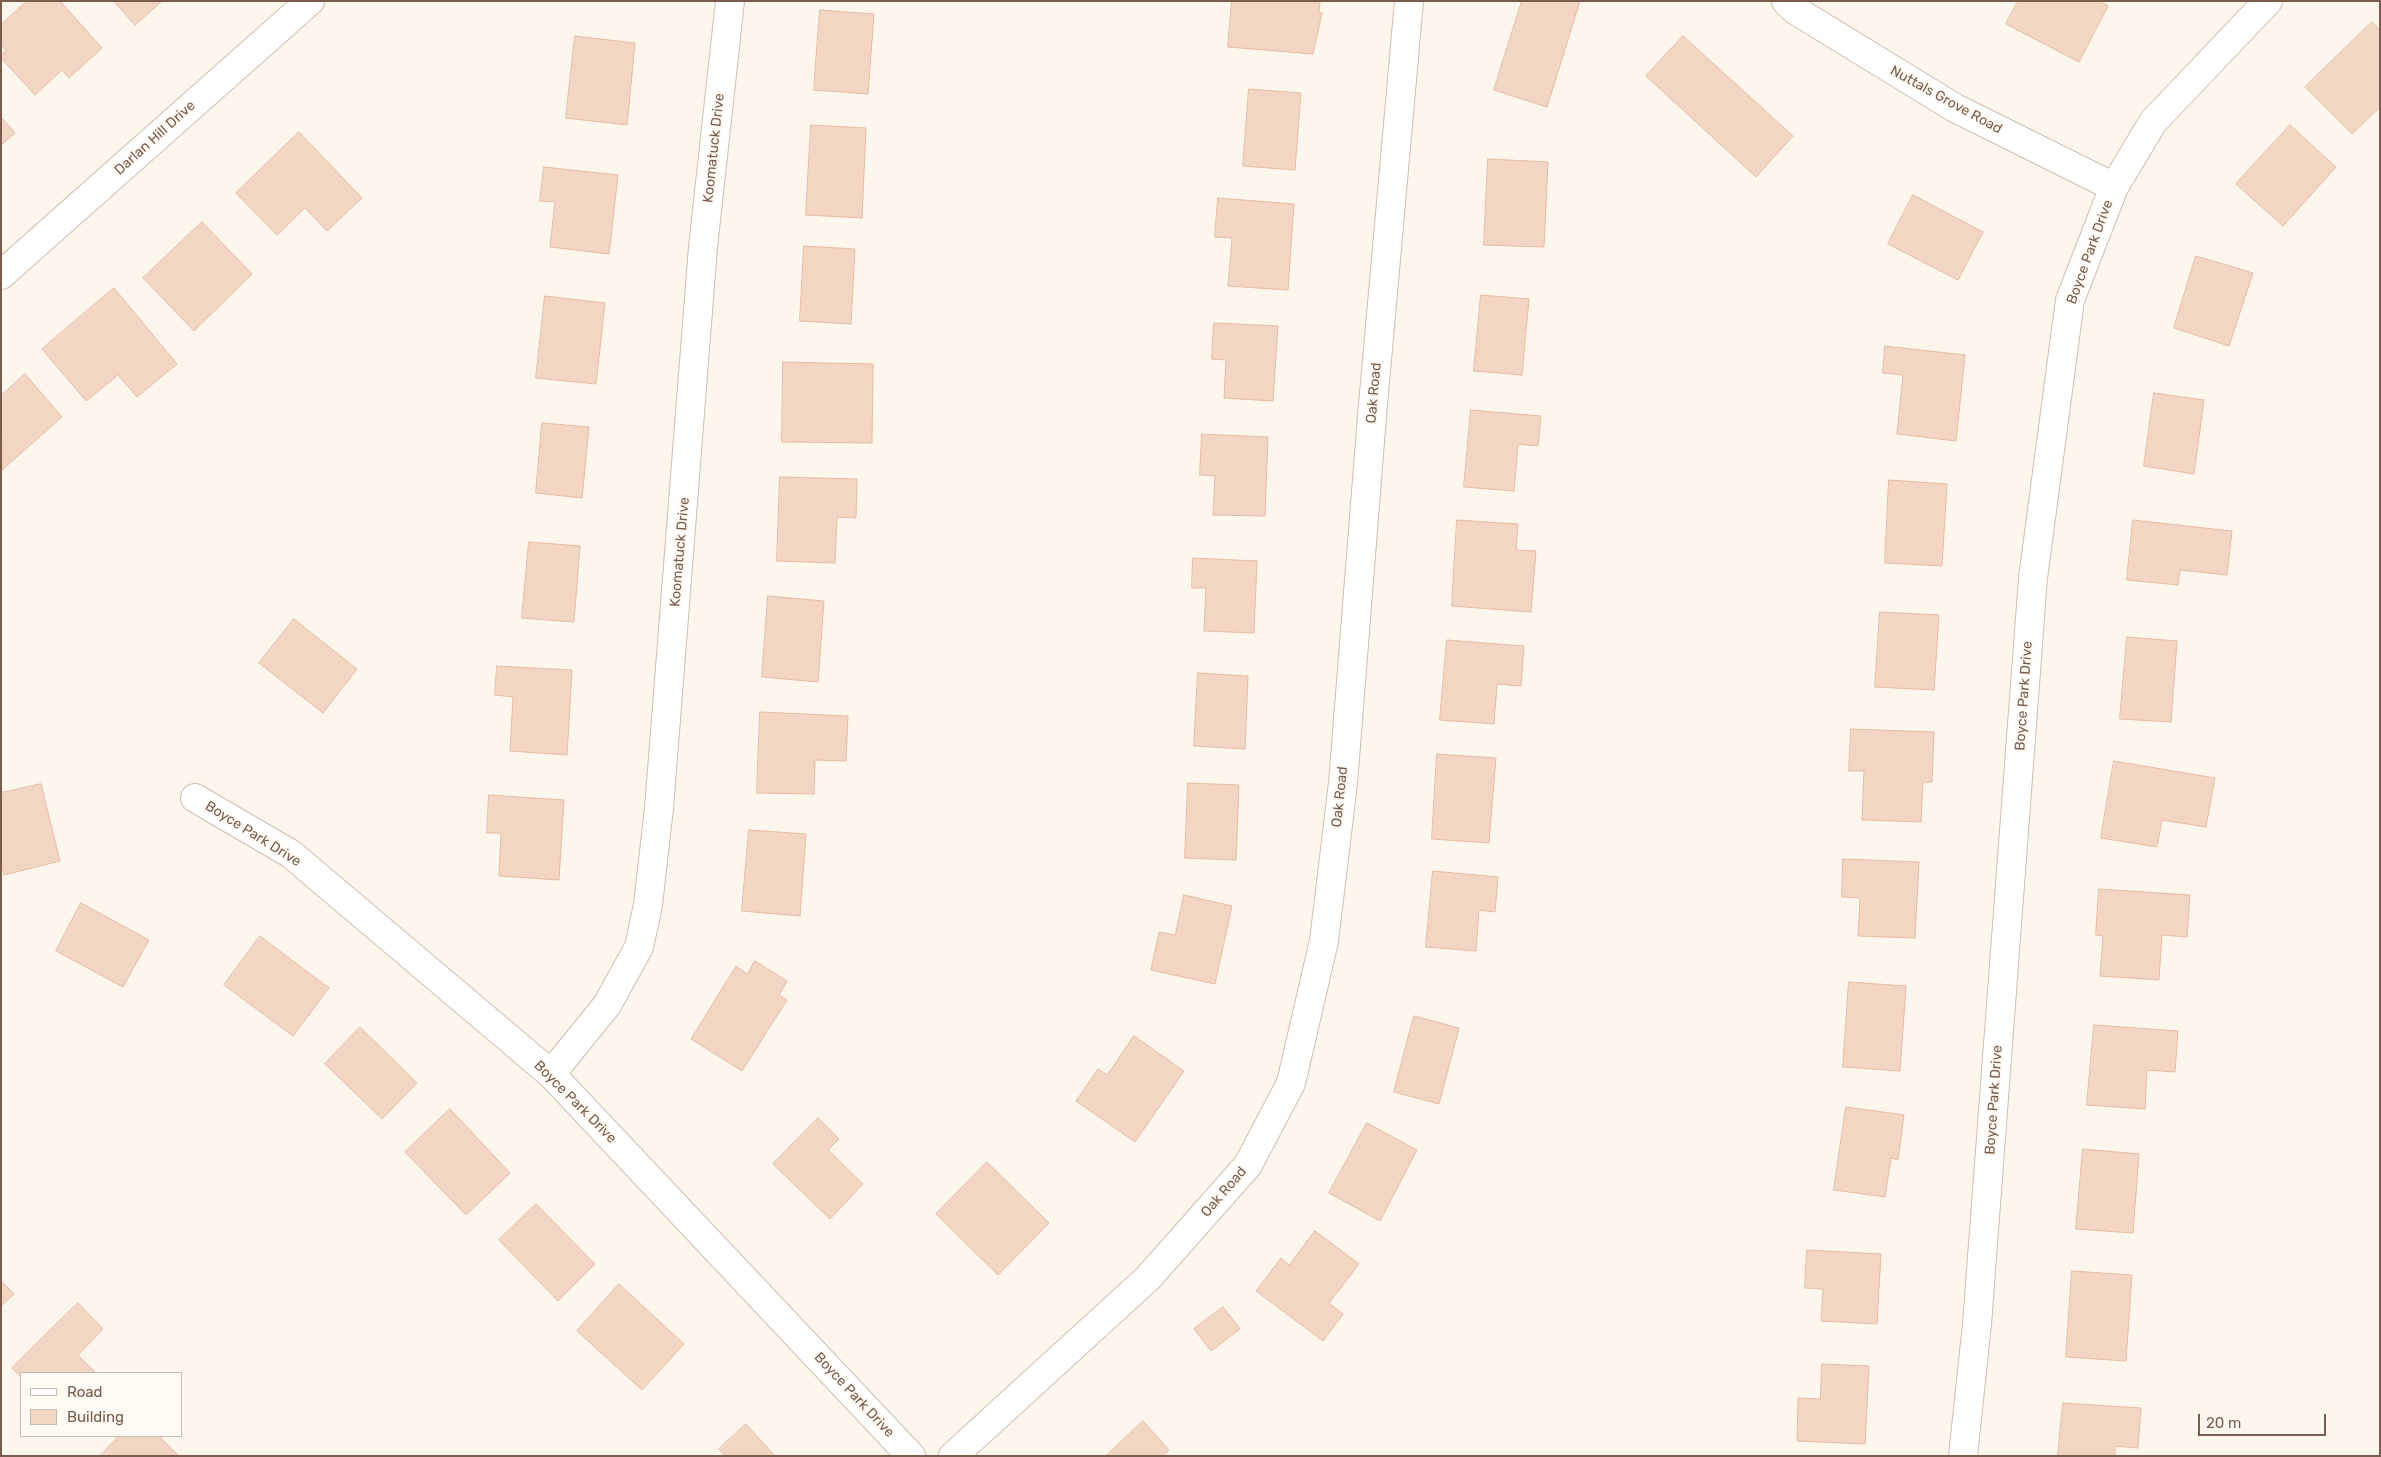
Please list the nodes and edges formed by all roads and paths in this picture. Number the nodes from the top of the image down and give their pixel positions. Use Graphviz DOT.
graph roads {
  1 [pos="310,1"];
  2 [pos="730,1"];
  3 [pos="1409,1"];
  4 [pos="1786,1"];
  5 [pos="2268,1"];
  6 [pos="2114,187"];
  7 [pos="1,276"];
  8 [pos="195,798"];
  9 [pos="551,1074"];
  10 [pos="911,1456"];
  11 [pos="953,1456"];
  12 [pos="1963,1456"];
  1 -- 7 [label="street, Darlan Hill Drive"];
  2 -- 9 [label="street, Koomatuck Drive"];
  3 -- 11 [label="street, Oak Road"];
  4 -- 6 [label="street, Nuttals Grove Road"];
  5 -- 6 [label="street, Boyce Park Drive"];
  6 -- 12 [label="street, Boyce Park Drive"];
  8 -- 9 [label="street, Boyce Park Drive"];
  9 -- 10 [label="street, Boyce Park Drive"];
}
